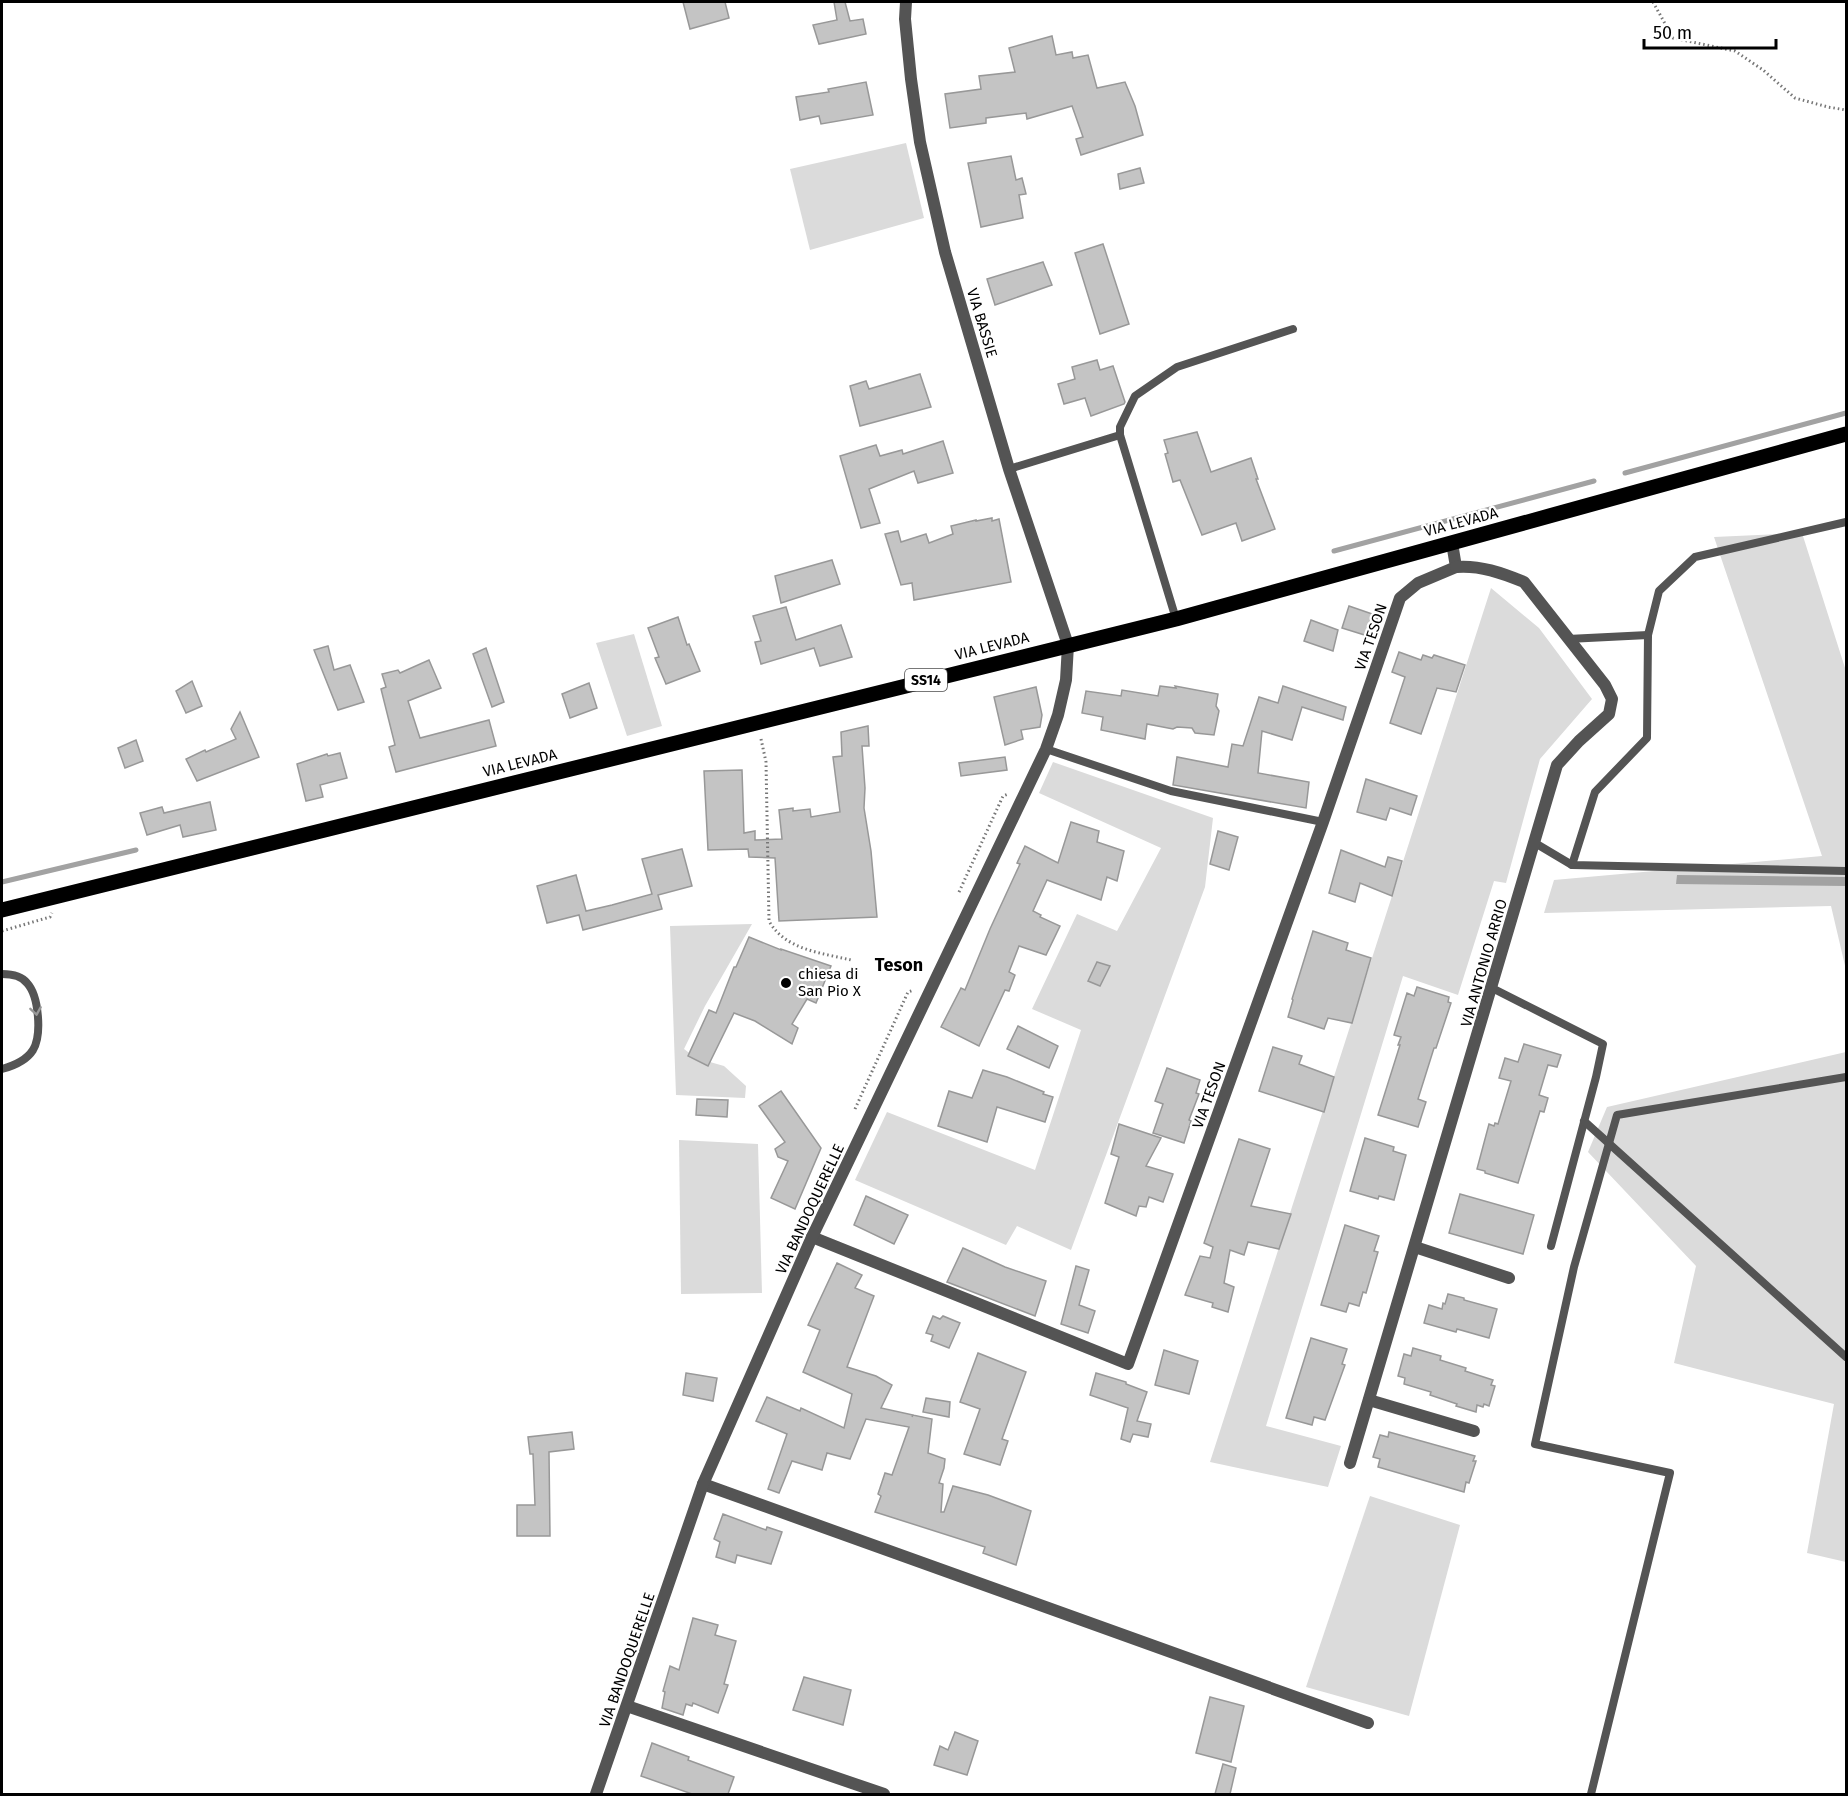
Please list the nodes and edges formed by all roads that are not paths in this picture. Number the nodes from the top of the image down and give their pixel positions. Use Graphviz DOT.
graph roads {
  1 [pos="906,2"];
  2 [pos="1293,329"];
  3 [pos="1846,434"];
  4 [pos="1120,435"];
  5 [pos="1009,469"];
  6 [pos="1846,522"];
  7 [pos="1452,543"];
  8 [pos="1456,567"];
  9 [pos="1176,618"];
  10 [pos="1648,635"];
  11 [pos="1568,639"];
  12 [pos="1068,645"];
  13 [pos="1046,748"];
  14 [pos="1323,822"];
  15 [pos="1535,843"];
  16 [pos="1572,865"];
  17 [pos="1846,871"];
  18 [pos="2,910"];
  19 [pos="2,974"];
  20 [pos="1492,988"];
  21 [pos="2,1069"];
  22 [pos="1846,1077"];
  23 [pos="1584,1121"];
  24 [pos="1609,1142"];
  25 [pos="812,1237"];
  26 [pos="1551,1246"];
  27 [pos="1415,1247"];
  28 [pos="1509,1278"];
  29 [pos="1846,1357"];
  30 [pos="1369,1400"];
  31 [pos="1474,1431"];
  32 [pos="1350,1462"];
  33 [pos="703,1484"];
  34 [pos="627,1706"];
  35 [pos="1368,1723"];
  36 [pos="596,1794"];
  37 [pos="884,1794"];
  38 [pos="1591,1794"];
  1 -- 5 [label="street, VIA BASSIE"];
  2 -- 4 [label="lane"];
  3 -- 7 [label="main road, VIA LEVADA / SS14"];
  4 -- 5 [label="lane"];
  4 -- 9 [label="lane"];
  5 -- 12 [label="street, VIA BASSIE"];
  6 -- 10 [label="lane"];
  7 -- 8 [label="street"];
  7 -- 9 [label="main road, VIA LEVADA / SS14"];
  8 -- 11 [label="street, VIA ANTONIO ARRIO"];
  8 -- 14 [label="street, VIA TESON"];
  9 -- 12 [label="main road, VIA LEVADA / SS14"];
  10 -- 11 [label="lane"];
  10 -- 16 [label="lane"];
  11 -- 15 [label="street, VIA ANTONIO ARRIO"];
  12 -- 13 [label="street, VIA BANDOQUERELLE"];
  12 -- 18 [label="main road, VIA LEVADA / SS14"];
  13 -- 14 [label="lane"];
  13 -- 25 [label="street, VIA BANDOQUERELLE"];
  14 -- 25 [label="street, VIA TESON"];
  15 -- 16 [label="lane"];
  15 -- 20 [label="street, VIA ANTONIO ARRIO"];
  16 -- 17 [label="lane"];
  19 -- 21 [label="lane, one-way"];
  20 -- 23 [label="lane"];
  20 -- 27 [label="street, VIA ANTONIO ARRIO"];
  22 -- 24 [label="lane"];
  23 -- 24 [label="lane"];
  23 -- 26 [label="lane"];
  24 -- 29 [label="lane"];
  24 -- 38 [label="lane"];
  25 -- 33 [label="street, VIA BANDOQUERELLE"];
  27 -- 28 [label="street"];
  27 -- 30 [label="street, VIA ANTONIO ARRIO"];
  30 -- 31 [label="street"];
  30 -- 32 [label="street, VIA ANTONIO ARRIO"];
  33 -- 34 [label="street, VIA BANDOQUERELLE"];
  33 -- 35 [label="street"];
  34 -- 36 [label="street, VIA BANDOQUERELLE"];
  34 -- 37 [label="street"];
}
